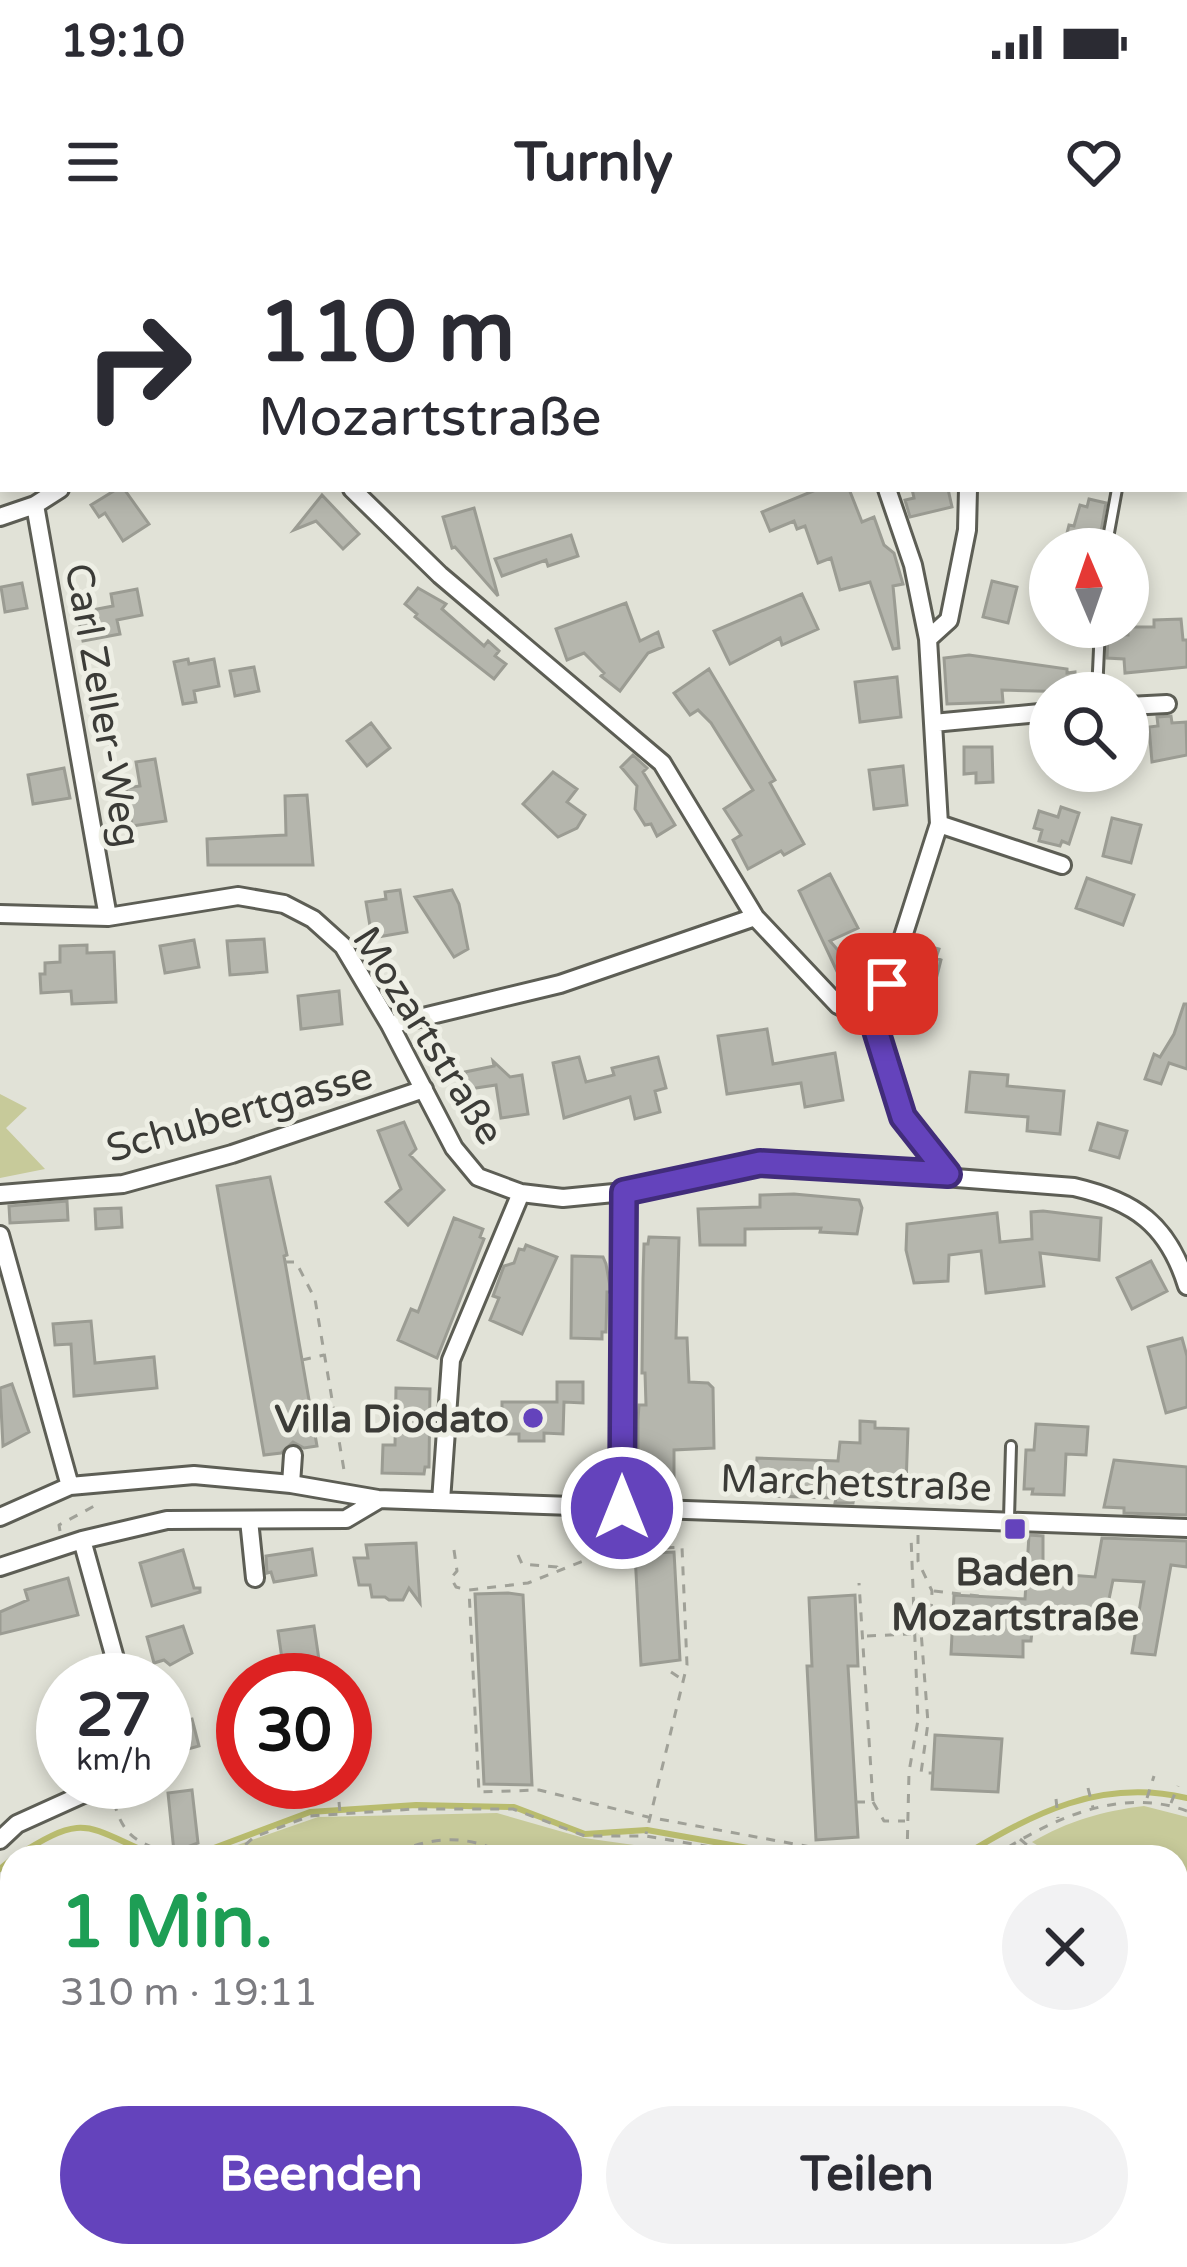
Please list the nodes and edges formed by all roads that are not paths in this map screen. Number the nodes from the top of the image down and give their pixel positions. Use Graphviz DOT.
graph roads {
  1 [pos="56,492"];
  2 [pos="355,492"];
  3 [pos="887,492"];
  4 [pos="968,492"];
  5 [pos="1116,492"];
  6 [pos="35,506"];
  7 [pos="0,517"];
  8 [pos="1110,528"];
  9 [pos="928,639"];
  10 [pos="1167,704"];
  11 [pos="1149,705"];
  12 [pos="1029,714"];
  13 [pos="933,723"];
  14 [pos="939,824"];
  15 [pos="1062,865"];
  16 [pos="0,914"];
  17 [pos="755,916"];
  18 [pos="108,917"];
  19 [pos="874,1024"];
  20 [pos="390,1025"];
  21 [pos="424,1089"];
  22 [pos="948,1174"];
  23 [pos="624,1192"];
  24 [pos="521,1193"];
  25 [pos="0,1194"];
  26 [pos="0,1235"];
  27 [pos="1184,1265"];
  28 [pos="1187,1286"];
  29 [pos="1011,1446"];
  30 [pos="293,1455"];
  31 [pos="291,1484"];
  32 [pos="70,1486"];
  33 [pos="378,1499"];
  34 [pos="441,1501"];
  35 [pos="622,1508"];
  36 [pos="0,1517"];
  37 [pos="249,1520"];
  38 [pos="1009,1520"];
  39 [pos="1187,1528"];
  40 [pos="82,1540"];
  41 [pos="0,1567"];
  42 [pos="256,1578"];
  43 [pos="113,1653"];
  44 [pos="50,1809"];
  45 [pos="0,1840"];
  1 -- 6 [label="street"];
  2 -- 17 [label="street"];
  3 -- 9 [label="street"];
  4 -- 9 [label="street"];
  5 -- 8 [label="lane"];
  6 -- 7 [label="street"];
  6 -- 18 [label="street, Carl Zeller-Weg"];
  9 -- 13 [label="street"];
  10 -- 11 [label="street"];
  12 -- 13 [label="street"];
  13 -- 14 [label="street"];
  14 -- 15 [label="street"];
  14 -- 19 [label="street"];
  16 -- 18 [label="street, Mozartstraße"];
  17 -- 19 [label="street"];
  17 -- 20 [label="street, Schubertgasse"];
  18 -- 20 [label="street, Mozartstraße"];
  19 -- 22 [label="street"];
  20 -- 21 [label="street, Mozartstraße"];
  21 -- 24 [label="street, Mozartstraße"];
  21 -- 25 [label="street, Schubertgasse"];
  22 -- 23 [label="street, Mozartstraße"];
  22 -- 27 [label="street, Mozartstraße"];
  23 -- 24 [label="street, Mozartstraße"];
  23 -- 35 [label="street"];
  24 -- 34 [label="street"];
  26 -- 32 [label="street"];
  27 -- 28 [label="street, Mozartstraße"];
  29 -- 38 [label="lane"];
  30 -- 31 [label="street"];
  31 -- 32 [label="street, Marchetstraße"];
  31 -- 33 [label="street, Marchetstraße"];
  32 -- 36 [label="street, Marchetstraße"];
  33 -- 34 [label="street, Marchetstraße"];
  33 -- 37 [label="street, Marchetstraße"];
  34 -- 35 [label="street, Marchetstraße"];
  35 -- 38 [label="street, Marchetstraße"];
  37 -- 40 [label="street, Marchetstraße"];
  37 -- 42 [label="street"];
  38 -- 39 [label="street, Marchetstraße"];
  40 -- 41 [label="street, Marchetstraße"];
  40 -- 43 [label="street"];
  44 -- 45 [label="street"];
}
